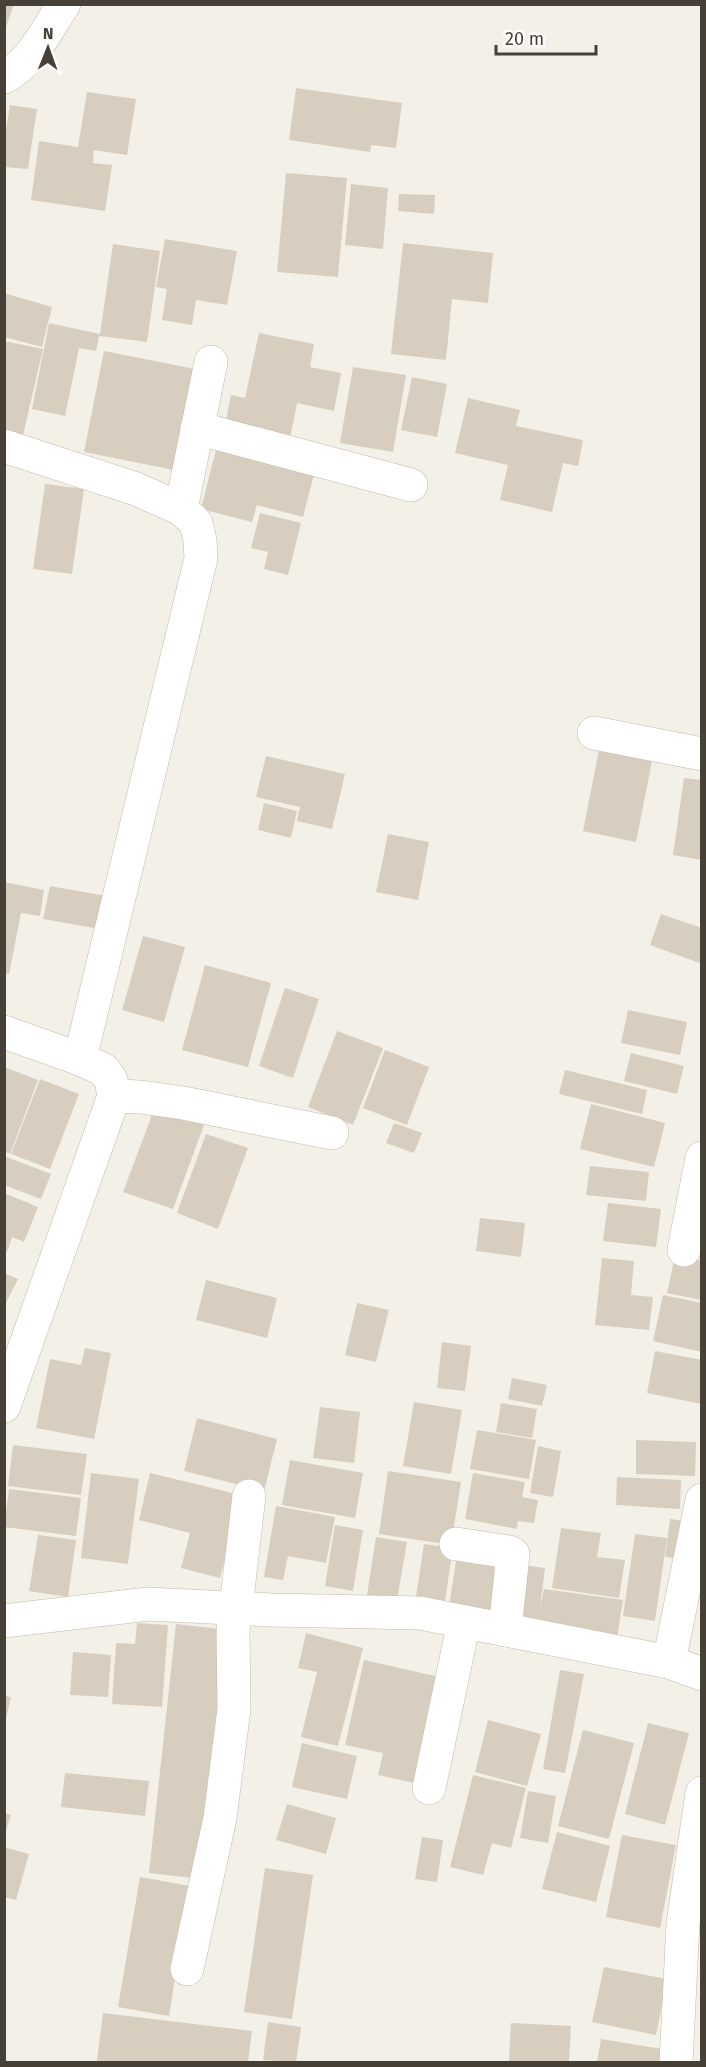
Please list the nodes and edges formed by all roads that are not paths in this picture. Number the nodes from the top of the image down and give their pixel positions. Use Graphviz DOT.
graph roads {
  1 [pos="64,4"];
  2 [pos="4,77"];
  3 [pos="211,362"];
  4 [pos="197,428"];
  5 [pos="4,447"];
  6 [pos="411,485"];
  7 [pos="181,509"];
  8 [pos="594,733"];
  9 [pos="702,754"];
  10 [pos="4,1032"];
  11 [pos="80,1059"];
  12 [pos="114,1096"];
  13 [pos="332,1133"];
  14 [pos="702,1158"];
  15 [pos="684,1250"];
  16 [pos="4,1406"];
  17 [pos="249,1496"];
  18 [pos="702,1500"];
  19 [pos="456,1544"];
  20 [pos="235,1607"];
  21 [pos="4,1621"];
  22 [pos="465,1622"];
  23 [pos="505,1630"];
  24 [pos="669,1662"];
  25 [pos="702,1674"];
  26 [pos="429,1788"];
  27 [pos="702,1793"];
  28 [pos="187,1969"];
  29 [pos="676,2062"];
  1 -- 2 [label="street"];
  3 -- 4 [label="street"];
  4 -- 6 [label="street"];
  4 -- 7 [label="street"];
  5 -- 7 [label="street"];
  7 -- 11 [label="street"];
  8 -- 9 [label="street"];
  10 -- 11 [label="street"];
  11 -- 12 [label="street"];
  12 -- 13 [label="street"];
  12 -- 16 [label="street"];
  14 -- 15 [label="street"];
  17 -- 20 [label="street"];
  18 -- 24 [label="street"];
  19 -- 23 [label="street"];
  20 -- 21 [label="street"];
  20 -- 22 [label="street"];
  20 -- 28 [label="street"];
  22 -- 23 [label="street"];
  22 -- 26 [label="street"];
  23 -- 24 [label="street"];
  24 -- 25 [label="street"];
  27 -- 29 [label="street"];
}
